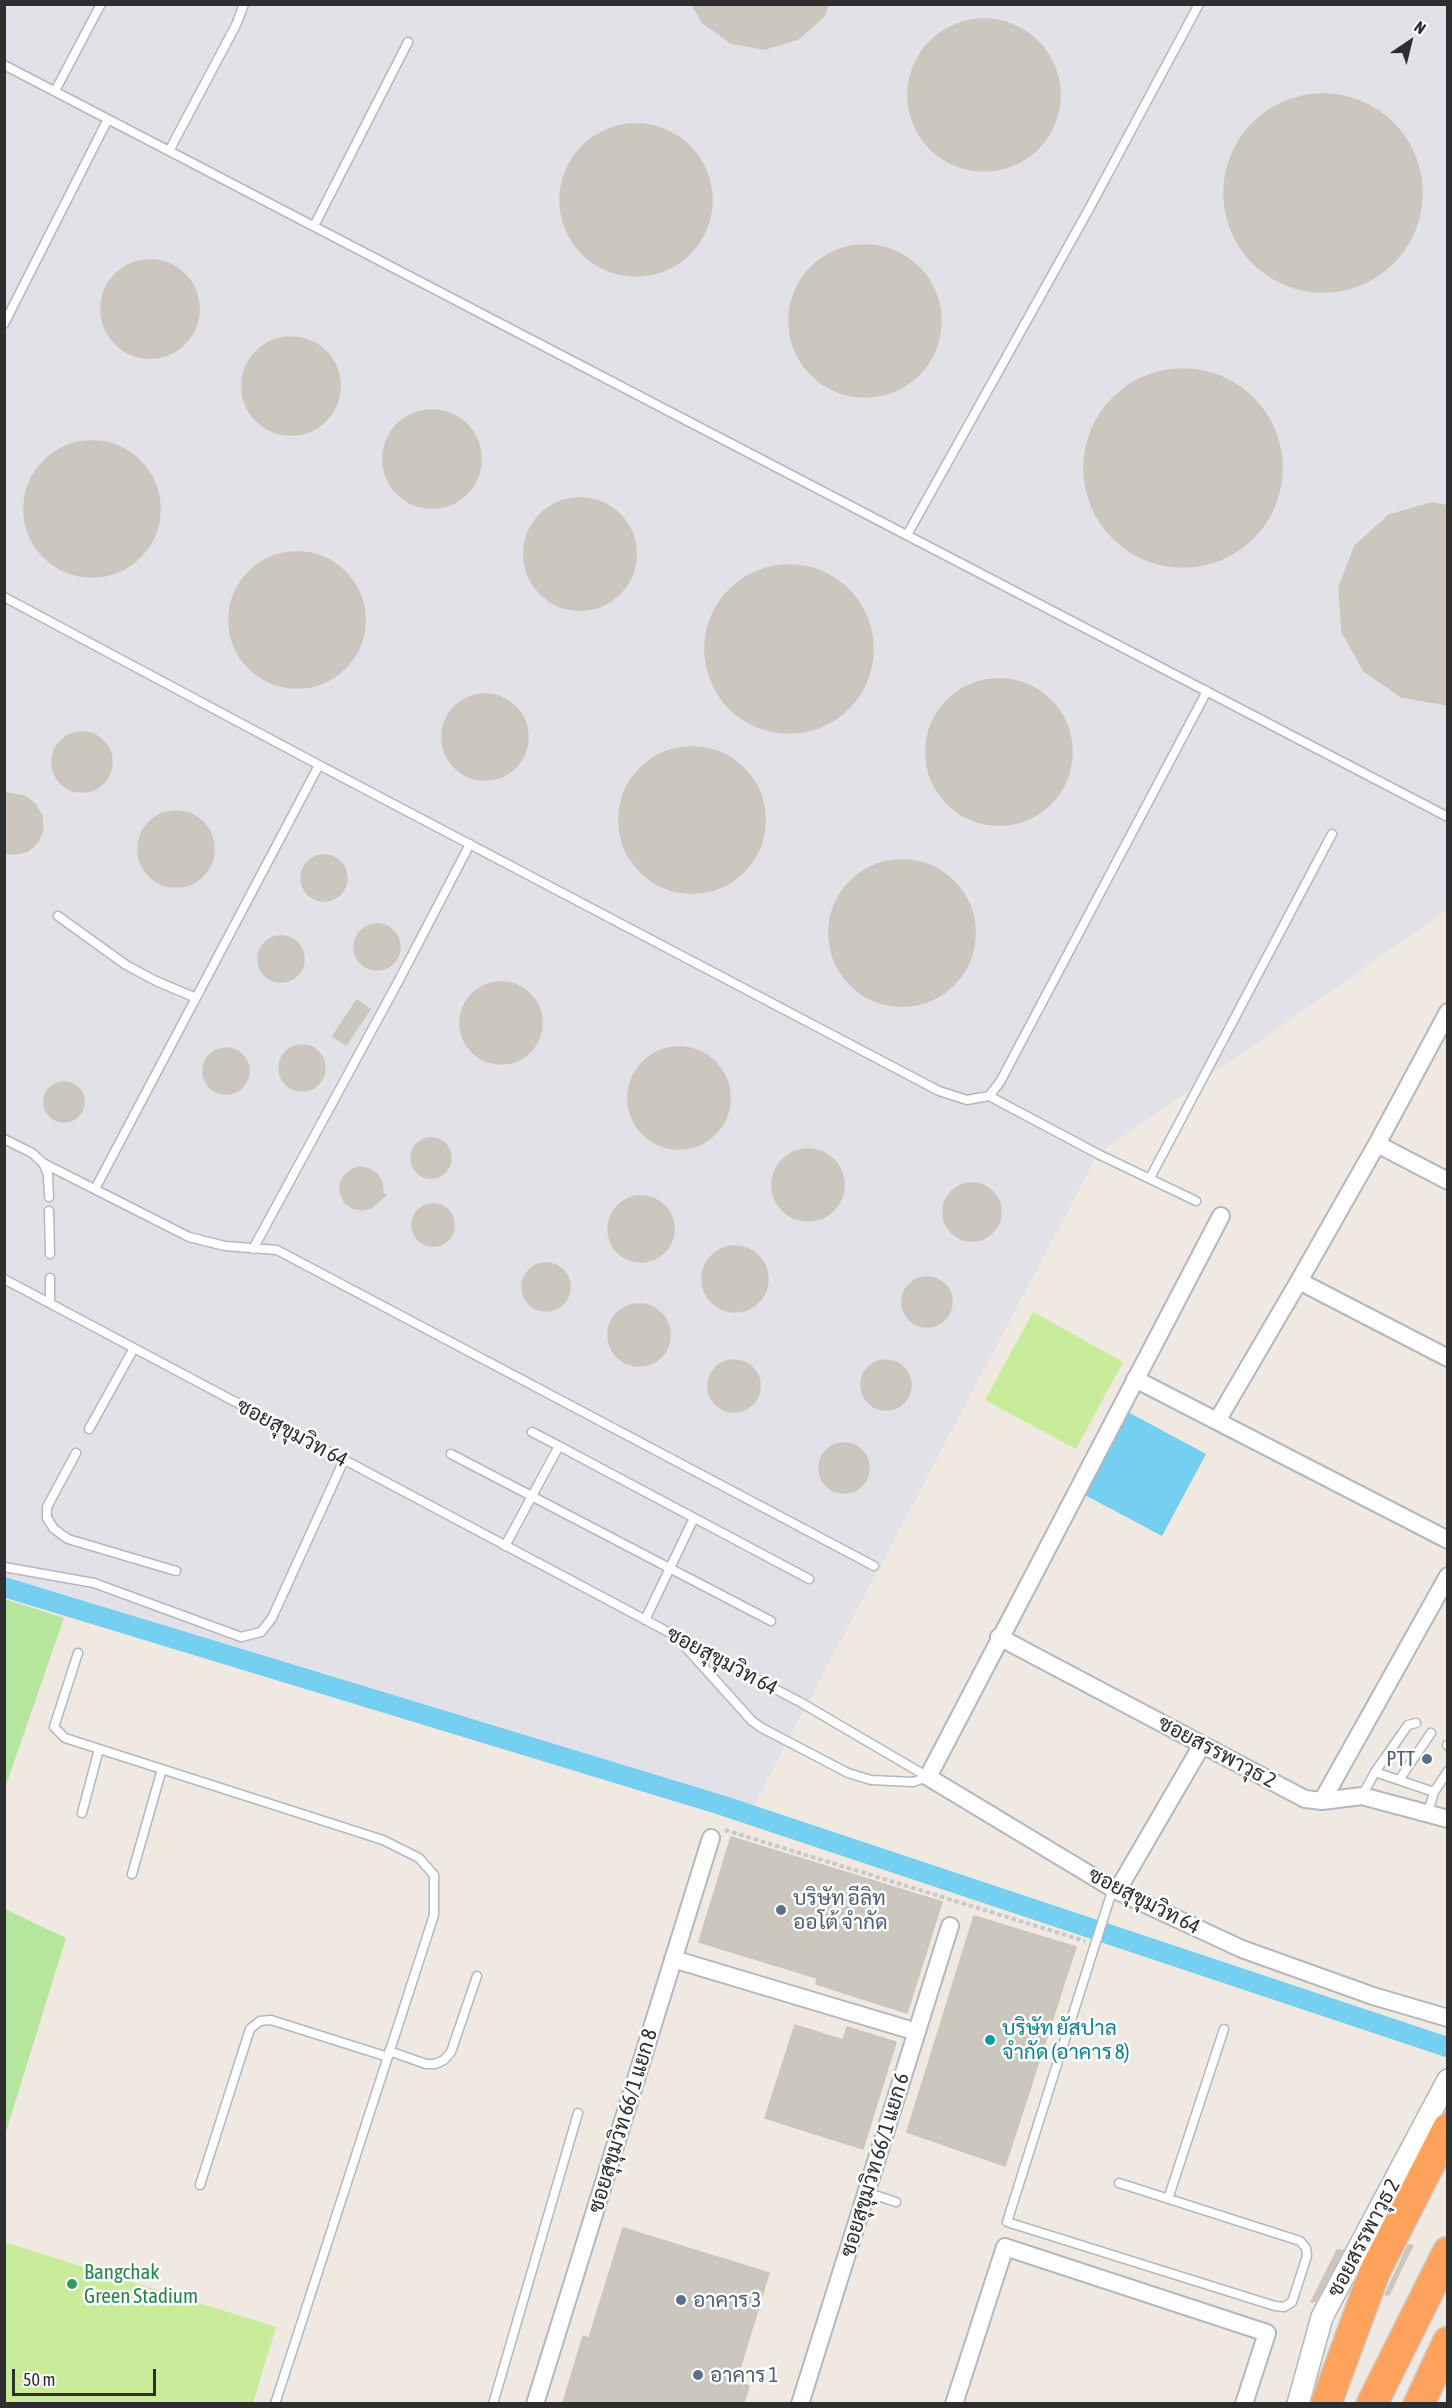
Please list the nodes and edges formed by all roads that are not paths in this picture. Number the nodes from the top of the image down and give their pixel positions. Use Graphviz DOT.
graph roads {
  1 [pos="101,4"];
  2 [pos="244,4"];
  3 [pos="1199,4"];
  4 [pos="408,42"];
  5 [pos="4,64"];
  6 [pos="55,91"];
  7 [pos="108,119"];
  8 [pos="169,151"];
  9 [pos="314,226"];
  10 [pos="4,324"];
  11 [pos="907,535"];
  12 [pos="4,597"];
  13 [pos="1207,691"];
  14 [pos="319,765"];
  15 [pos="1448,817"];
  16 [pos="1332,834"];
  17 [pos="470,844"];
  18 [pos="57,916"];
  19 [pos="196,998"];
  20 [pos="1448,1012"];
  21 [pos="989,1096"];
  22 [pos="4,1139"];
  23 [pos="1377,1144"];
  24 [pos="43,1162"];
  25 [pos="1150,1178"];
  26 [pos="1448,1181"];
  27 [pos="95,1189"];
  28 [pos="49,1197"];
  29 [pos="1196,1201"];
  30 [pos="49,1211"];
  31 [pos="1221,1216"];
  32 [pos="253,1249"];
  33 [pos="50,1254"];
  34 [pos="50,1278"];
  35 [pos="4,1279"];
  36 [pos="1299,1281"];
  37 [pos="50,1303"];
  38 [pos="134,1348"];
  39 [pos="1448,1358"];
  40 [pos="1136,1379"];
  41 [pos="1217,1421"];
  42 [pos="89,1429"];
  43 [pos="532,1432"];
  44 [pos="559,1446"];
  45 [pos="76,1453"];
  46 [pos="451,1454"];
  47 [pos="344,1460"];
  48 [pos="532,1496"];
  49 [pos="694,1518"];
  50 [pos="1448,1540"];
  51 [pos="505,1546"];
  52 [pos="873,1566"];
  53 [pos="4,1567"];
  54 [pos="670,1567"];
  55 [pos="176,1571"];
  56 [pos="1448,1576"];
  57 [pos="809,1579"];
  58 [pos="645,1620"];
  59 [pos="771,1621"];
  60 [pos="676,1636"];
  61 [pos="999,1637"];
  62 [pos="78,1653"];
  63 [pos="1416,1723"];
  64 [pos="1431,1733"];
  65 [pos="1202,1745"];
  66 [pos="99,1749"];
  67 [pos="162,1769"];
  68 [pos="1448,1771"];
  69 [pos="1375,1772"];
  70 [pos="928,1777"];
  71 [pos="1399,1780"];
  72 [pos="1434,1792"];
  73 [pos="1362,1796"];
  74 [pos="1322,1801"];
  75 [pos="82,1813"];
  76 [pos="1428,1814"];
  77 [pos="1448,1819"];
  78 [pos="711,1838"];
  79 [pos="132,1875"];
  80 [pos="1115,1890"];
  81 [pos="950,1926"];
  82 [pos="673,1959"];
  83 [pos="477,1976"];
  84 [pos="1448,2018"];
  85 [pos="1224,2029"];
  86 [pos="917,2032"];
  87 [pos="388,2054"];
  88 [pos="1448,2080"];
  89 [pos="578,2114"];
  90 [pos="1448,2128"];
  91 [pos="1119,2183"];
  92 [pos="200,2185"];
  93 [pos="866,2192"];
  94 [pos="1168,2199"];
  95 [pos="896,2202"];
  96 [pos="1448,2252"];
  97 [pos="1448,2264"];
  98 [pos="1448,2342"];
  99 [pos="1448,2375"];
  100 [pos="274,2403"];
  101 [pos="493,2403"];
  102 [pos="535,2403"];
  103 [pos="800,2403"];
  104 [pos="954,2403"];
  105 [pos="1244,2403"];
  106 [pos="1298,2403"];
  107 [pos="1326,2403"];
  108 [pos="1372,2403"];
  109 [pos="1380,2403"];
  110 [pos="1419,2403"];
  111 [pos="1434,2403"];
  1 -- 6 [label="lane"];
  2 -- 8 [label="lane"];
  3 -- 11 [label="lane"];
  4 -- 9 [label="lane"];
  5 -- 6 [label="lane"];
  6 -- 7 [label="lane"];
  7 -- 8 [label="lane"];
  7 -- 10 [label="lane"];
  8 -- 9 [label="lane"];
  9 -- 11 [label="lane"];
  11 -- 13 [label="lane"];
  12 -- 14 [label="lane"];
  13 -- 15 [label="lane"];
  13 -- 21 [label="lane"];
  14 -- 17 [label="lane"];
  14 -- 19 [label="lane"];
  16 -- 25 [label="lane"];
  17 -- 21 [label="lane"];
  17 -- 32 [label="lane"];
  18 -- 19 [label="lane"];
  19 -- 27 [label="lane"];
  20 -- 23 [label="street"];
  21 -- 25 [label="lane"];
  22 -- 24 [label="lane"];
  23 -- 26 [label="street"];
  23 -- 36 [label="street"];
  24 -- 27 [label="lane"];
  24 -- 28 [label="lane"];
  25 -- 29 [label="lane"];
  27 -- 32 [label="lane"];
  30 -- 33 [label="lane"];
  31 -- 40 [label="street"];
  32 -- 52 [label="lane"];
  34 -- 37 [label="lane"];
  35 -- 37 [label="lane, ซอยสุขุมวิท 64"];
  36 -- 39 [label="street"];
  36 -- 41 [label="street"];
  37 -- 38 [label="lane, ซอยสุขุมวิท 64"];
  38 -- 42 [label="lane"];
  38 -- 47 [label="lane, ซอยสุขุมวิท 64"];
  40 -- 41 [label="street"];
  40 -- 61 [label="street"];
  41 -- 50 [label="street"];
  43 -- 44 [label="lane"];
  44 -- 48 [label="lane"];
  44 -- 49 [label="lane"];
  45 -- 55 [label="lane"];
  46 -- 48 [label="lane"];
  47 -- 51 [label="lane, ซอยสุขุมวิท 64"];
  47 -- 53 [label="lane"];
  48 -- 51 [label="lane"];
  48 -- 54 [label="lane"];
  49 -- 54 [label="lane"];
  49 -- 57 [label="lane"];
  51 -- 58 [label="lane, ซอยสุขุมวิท 64"];
  54 -- 58 [label="lane"];
  54 -- 59 [label="lane"];
  56 -- 74 [label="street"];
  58 -- 60 [label="lane, ซอยสุขุมวิท 64"];
  60 -- 70 [label="lane, ซอยสุขุมวิท 64"];
  60 -- 70 [label="lane"];
  61 -- 65 [label="street, ซอยสรรพาวุธ 2"];
  61 -- 70 [label="street"];
  62 -- 66 [label="lane"];
  63 -- 69 [label="lane"];
  64 -- 71 [label="lane"];
  65 -- 74 [label="street, ซอยสรรพาวุธ 2"];
  65 -- 80 [label="street"];
  66 -- 67 [label="lane"];
  66 -- 75 [label="lane"];
  67 -- 79 [label="lane"];
  67 -- 87 [label="lane"];
  68 -- 72 [label="lane"];
  69 -- 71 [label="lane"];
  69 -- 73 [label="lane"];
  70 -- 80 [label="street, ซอยสุขุมวิท 64"];
  71 -- 72 [label="lane"];
  72 -- 76 [label="lane"];
  73 -- 74 [label="street, ซอยสรรพาวุธ 2"];
  73 -- 76 [label="street, ซอยสรรพาวุธ 2"];
  76 -- 77 [label="street, ซอยสรรพาวุธ 2"];
  78 -- 82 [label="street, ซอยสุขุมวิท 66/1 แยก 8"];
  80 -- 84 [label="street, ซอยสุขุมวิท 64"];
  80 -- 94 [label="lane"];
  81 -- 86 [label="street, ซอยสุขุมวิท 66/1 แยก 6"];
  82 -- 86 [label="street"];
  82 -- 102 [label="street, ซอยสุขุมวิท 66/1 แยก 8"];
  83 -- 87 [label="lane"];
  85 -- 94 [label="lane"];
  86 -- 93 [label="street, ซอยสุขุมวิท 66/1 แยก 6"];
  87 -- 92 [label="lane"];
  87 -- 100 [label="lane"];
  88 -- 106 [label="street, ซอยสรรพาวุธ 2"];
  89 -- 101 [label="lane"];
  90 -- 107 [label="highway"];
  91 -- 94 [label="lane"];
  93 -- 95 [label="lane"];
  93 -- 103 [label="street, ซอยสุขุมวิท 66/1 แยก 6"];
  96 -- 108 [label="highway"];
  97 -- 109 [label="highway"];
  98 -- 110 [label="highway"];
  99 -- 111 [label="highway"];
  104 -- 105 [label="street"];
}
